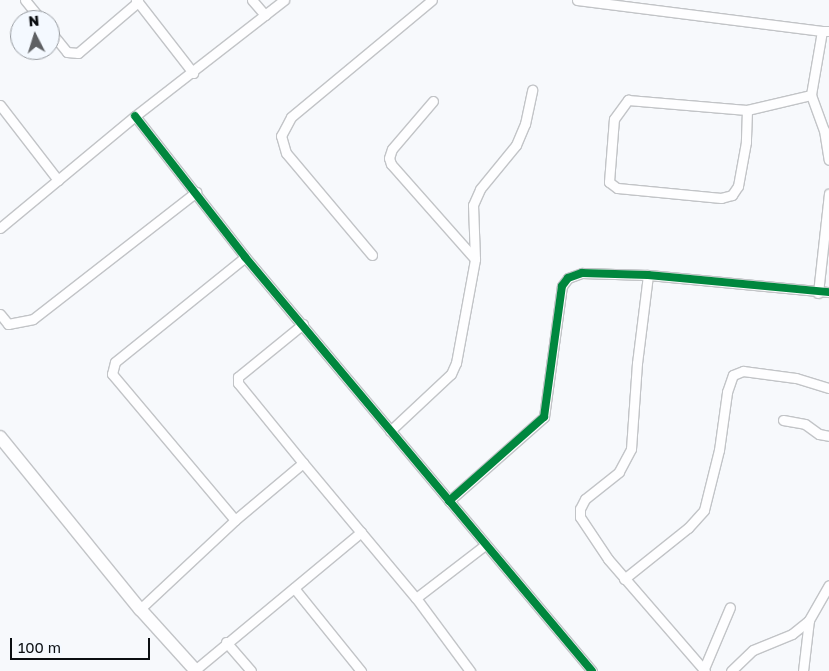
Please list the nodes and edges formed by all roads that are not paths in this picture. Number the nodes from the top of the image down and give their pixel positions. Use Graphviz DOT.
graph roads {
  1 [pos="25,0"];
  2 [pos="252,0"];
  3 [pos="284,0"];
  4 [pos="432,0"];
  5 [pos="577,0"];
  6 [pos="137,1"];
  7 [pos="33,10"];
  8 [pos="265,15"];
  9 [pos="826,31"];
  10 [pos="60,43"];
  11 [pos="193,73"];
  12 [pos="532,90"];
  13 [pos="811,95"];
  14 [pos="433,101"];
  15 [pos="0,105"];
  16 [pos="747,110"];
  17 [pos="135,116"];
  18 [pos="828,143"];
  19 [pos="829,160"];
  20 [pos="58,180"];
  21 [pos="196,192"];
  22 [pos="829,194"];
  23 [pos="0,228"];
  24 [pos="372,256"];
  25 [pos="244,257"];
  26 [pos="475,259"];
  27 [pos="648,275"];
  28 [pos="829,292"];
  29 [pos="818,293"];
  30 [pos="0,314"];
  31 [pos="303,324"];
  32 [pos="829,388"];
  33 [pos="783,420"];
  34 [pos="390,431"];
  35 [pos="829,436"];
  36 [pos="0,437"];
  37 [pos="303,463"];
  38 [pos="449,501"];
  39 [pos="235,520"];
  40 [pos="361,532"];
  41 [pos="484,545"];
  42 [pos="624,578"];
  43 [pos="829,585"];
  44 [pos="294,588"];
  45 [pos="416,598"];
  46 [pos="730,607"];
  47 [pos="140,609"];
  48 [pos="809,620"];
  49 [pos="226,642"];
  50 [pos="195,670"];
  51 [pos="251,671"];
  52 [pos="361,671"];
  53 [pos="470,671"];
  54 [pos="592,671"];
  55 [pos="704,671"];
  56 [pos="732,671"];
  57 [pos="803,671"];
  1 -- 7 [label="street"];
  2 -- 8 [label="street"];
  3 -- 8 [label="street"];
  4 -- 24 [label="street"];
  5 -- 9 [label="street"];
  6 -- 10 [label="street"];
  6 -- 11 [label="street"];
  8 -- 11 [label="street"];
  9 -- 13 [label="street"];
  11 -- 17 [label="street"];
  12 -- 26 [label="street"];
  13 -- 16 [label="street"];
  13 -- 18 [label="street"];
  14 -- 26 [label="street"];
  15 -- 20 [label="street"];
  16 -- 16 [label="street"];
  17 -- 20 [label="street"];
  17 -- 21 [label="street"];
  18 -- 19 [label="street"];
  20 -- 23 [label="street"];
  21 -- 25 [label="street"];
  21 -- 30 [label="street"];
  22 -- 29 [label="street"];
  25 -- 31 [label="street"];
  25 -- 39 [label="street"];
  26 -- 34 [label="street"];
  27 -- 29 [label="street"];
  27 -- 38 [label="street"];
  27 -- 42 [label="street"];
  28 -- 29 [label="street"];
  31 -- 34 [label="street"];
  31 -- 37 [label="street"];
  32 -- 42 [label="street"];
  33 -- 35 [label="street"];
  34 -- 38 [label="street"];
  36 -- 47 [label="street"];
  37 -- 39 [label="street"];
  37 -- 40 [label="street"];
  38 -- 41 [label="street"];
  39 -- 47 [label="street"];
  40 -- 44 [label="street"];
  40 -- 45 [label="street"];
  41 -- 45 [label="street"];
  41 -- 54 [label="street"];
  42 -- 55 [label="street"];
  43 -- 48 [label="street"];
  44 -- 49 [label="street"];
  44 -- 52 [label="street"];
  45 -- 53 [label="street"];
  46 -- 55 [label="street"];
  47 -- 50 [label="street"];
  48 -- 56 [label="street"];
  48 -- 57 [label="street"];
  49 -- 50 [label="street"];
  49 -- 51 [label="street"];
}
